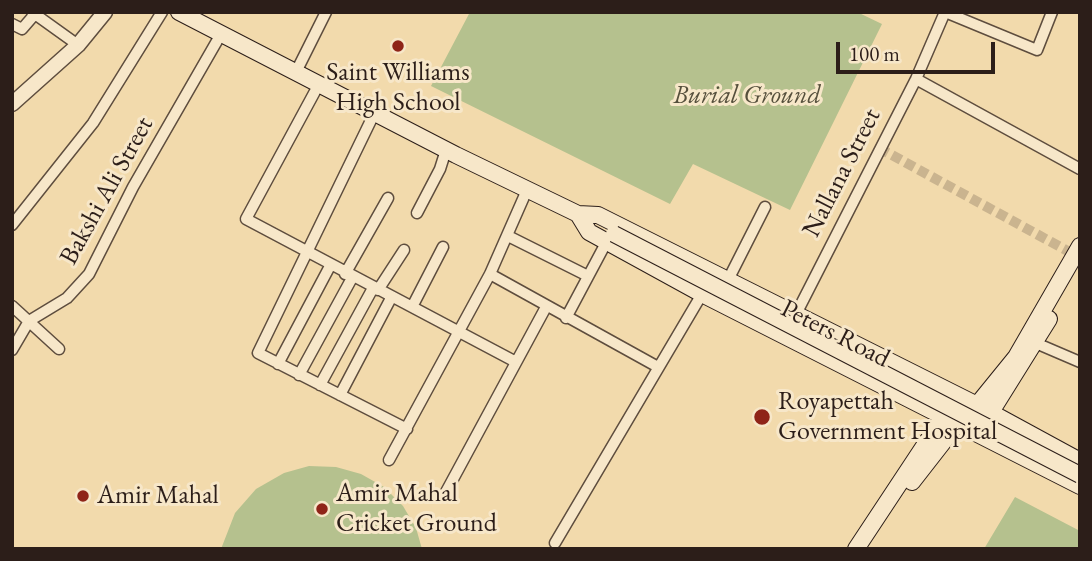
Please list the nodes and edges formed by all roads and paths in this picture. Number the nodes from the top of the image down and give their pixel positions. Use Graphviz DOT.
graph roads {
  1 [pos="105,12"];
  2 [pos="162,12"];
  3 [pos="179,12"];
  4 [pos="326,12"];
  5 [pos="945,12"];
  6 [pos="1052,12"];
  7 [pos="34,13"];
  8 [pos="12,24"];
  9 [pos="221,34"];
  10 [pos="78,45"];
  11 [pos="296,72"];
  12 [pos="916,79"];
  13 [pos="319,84"];
  14 [pos="12,104"];
  15 [pos="374,114"];
  16 [pos="446,150"];
  17 [pos="1080,169"];
  18 [pos="527,190"];
  19 [pos="388,198"];
  20 [pos="765,207"];
  21 [pos="417,213"];
  22 [pos="578,214"];
  23 [pos="12,225"];
  24 [pos="508,236"];
  25 [pos="611,238"];
  26 [pos="1080,246"];
  27 [pos="443,247"];
  28 [pos="404,250"];
  29 [pos="307,252"];
  30 [pos="1080,262"];
  31 [pos="330,265"];
  32 [pos="490,274"];
  33 [pos="349,276"];
  34 [pos="588,276"];
  35 [pos="727,282"];
  36 [pos="375,289"];
  37 [pos="702,294"];
  38 [pos="391,298"];
  39 [pos="12,306"];
  40 [pos="412,307"];
  41 [pos="546,307"];
  42 [pos="795,316"];
  43 [pos="566,318"];
  44 [pos="29,321"];
  45 [pos="460,332"];
  46 [pos="783,335"];
  47 [pos="1031,340"];
  48 [pos="59,349"];
  49 [pos="12,350"];
  50 [pos="516,362"];
  51 [pos="1080,362"];
  52 [pos="278,364"];
  53 [pos="658,367"];
  54 [pos="299,375"];
  55 [pos="320,385"];
  56 [pos="340,396"];
  57 [pos="984,409"];
  58 [pos="951,420"];
  59 [pos="407,429"];
  60 [pos="389,460"];
  61 [pos="1080,461"];
  62 [pos="1080,475"];
  63 [pos="1080,486"];
  64 [pos="446,492"];
  65 [pos="555,543"];
  66 [pos="856,549"];
  67 [pos="863,549"];
  1 -- 10 [label="street"];
  2 -- 23 [label="street"];
  3 -- 9 [label="main road, Peters Road"];
  4 -- 11 [label="street"];
  5 -- 6 [label="street"];
  5 -- 12 [label="street, Nallana Street"];
  7 -- 8 [label="street"];
  7 -- 10 [label="street"];
  9 -- 11 [label="main road, Peters Road"];
  9 -- 44 [label="street, Bakshi Ali Street"];
  10 -- 14 [label="street"];
  11 -- 13 [label="main road, Peters Road"];
  12 -- 17 [label="street"];
  12 -- 42 [label="street, Nallana Street"];
  13 -- 15 [label="main road, Peters Road"];
  13 -- 29 [label="street"];
  15 -- 16 [label="main road, Peters Road"];
  15 -- 29 [label="street"];
  16 -- 18 [label="main road, Peters Road"];
  16 -- 21 [label="street"];
  18 -- 22 [label="main road, Peters Road"];
  18 -- 24 [label="street"];
  19 -- 33 [label="street"];
  20 -- 35 [label="street"];
  22 -- 25 [label="main road"];
  22 -- 35 [label="main road, Peters Road"];
  24 -- 32 [label="street"];
  24 -- 34 [label="street"];
  25 -- 34 [label="street"];
  25 -- 37 [label="main road, Peters Road"];
  25 -- 62 [label="main road, bridge"];
  26 -- 47 [label="main road"];
  27 -- 40 [label="street"];
  28 -- 36 [label="street"];
  29 -- 31 [label="street"];
  29 -- 52 [label="street"];
  30 -- 47 [label="main road"];
  31 -- 33 [label="street"];
  31 -- 52 [label="street"];
  32 -- 41 [label="street"];
  32 -- 45 [label="street"];
  33 -- 36 [label="street"];
  33 -- 54 [label="street"];
  34 -- 43 [label="street"];
  35 -- 42 [label="main road, Peters Road"];
  36 -- 38 [label="street"];
  36 -- 55 [label="street"];
  37 -- 46 [label="main road, Peters Road"];
  37 -- 53 [label="street"];
  38 -- 40 [label="street"];
  38 -- 56 [label="street"];
  39 -- 44 [label="street"];
  40 -- 45 [label="street"];
  41 -- 43 [label="street"];
  41 -- 50 [label="street"];
  42 -- 46 [label="street, Nallana Street"];
  42 -- 57 [label="main road, Peters Road"];
  43 -- 53 [label="street"];
  44 -- 48 [label="street"];
  44 -- 49 [label="street, Bakshi Ali Street"];
  45 -- 50 [label="street"];
  45 -- 59 [label="street"];
  46 -- 58 [label="main road, Peters Road"];
  47 -- 51 [label="street"];
  47 -- 57 [label="main road"];
  50 -- 64 [label="street"];
  52 -- 54 [label="street"];
  53 -- 65 [label="street"];
  54 -- 55 [label="street"];
  55 -- 56 [label="street"];
  56 -- 59 [label="street"];
  57 -- 58 [label="main road"];
  57 -- 61 [label="main road, Peters Road"];
  58 -- 63 [label="main road, Peters Road"];
  58 -- 66 [label="main road"];
  58 -- 67 [label="main road"];
  59 -- 60 [label="street"];
}
